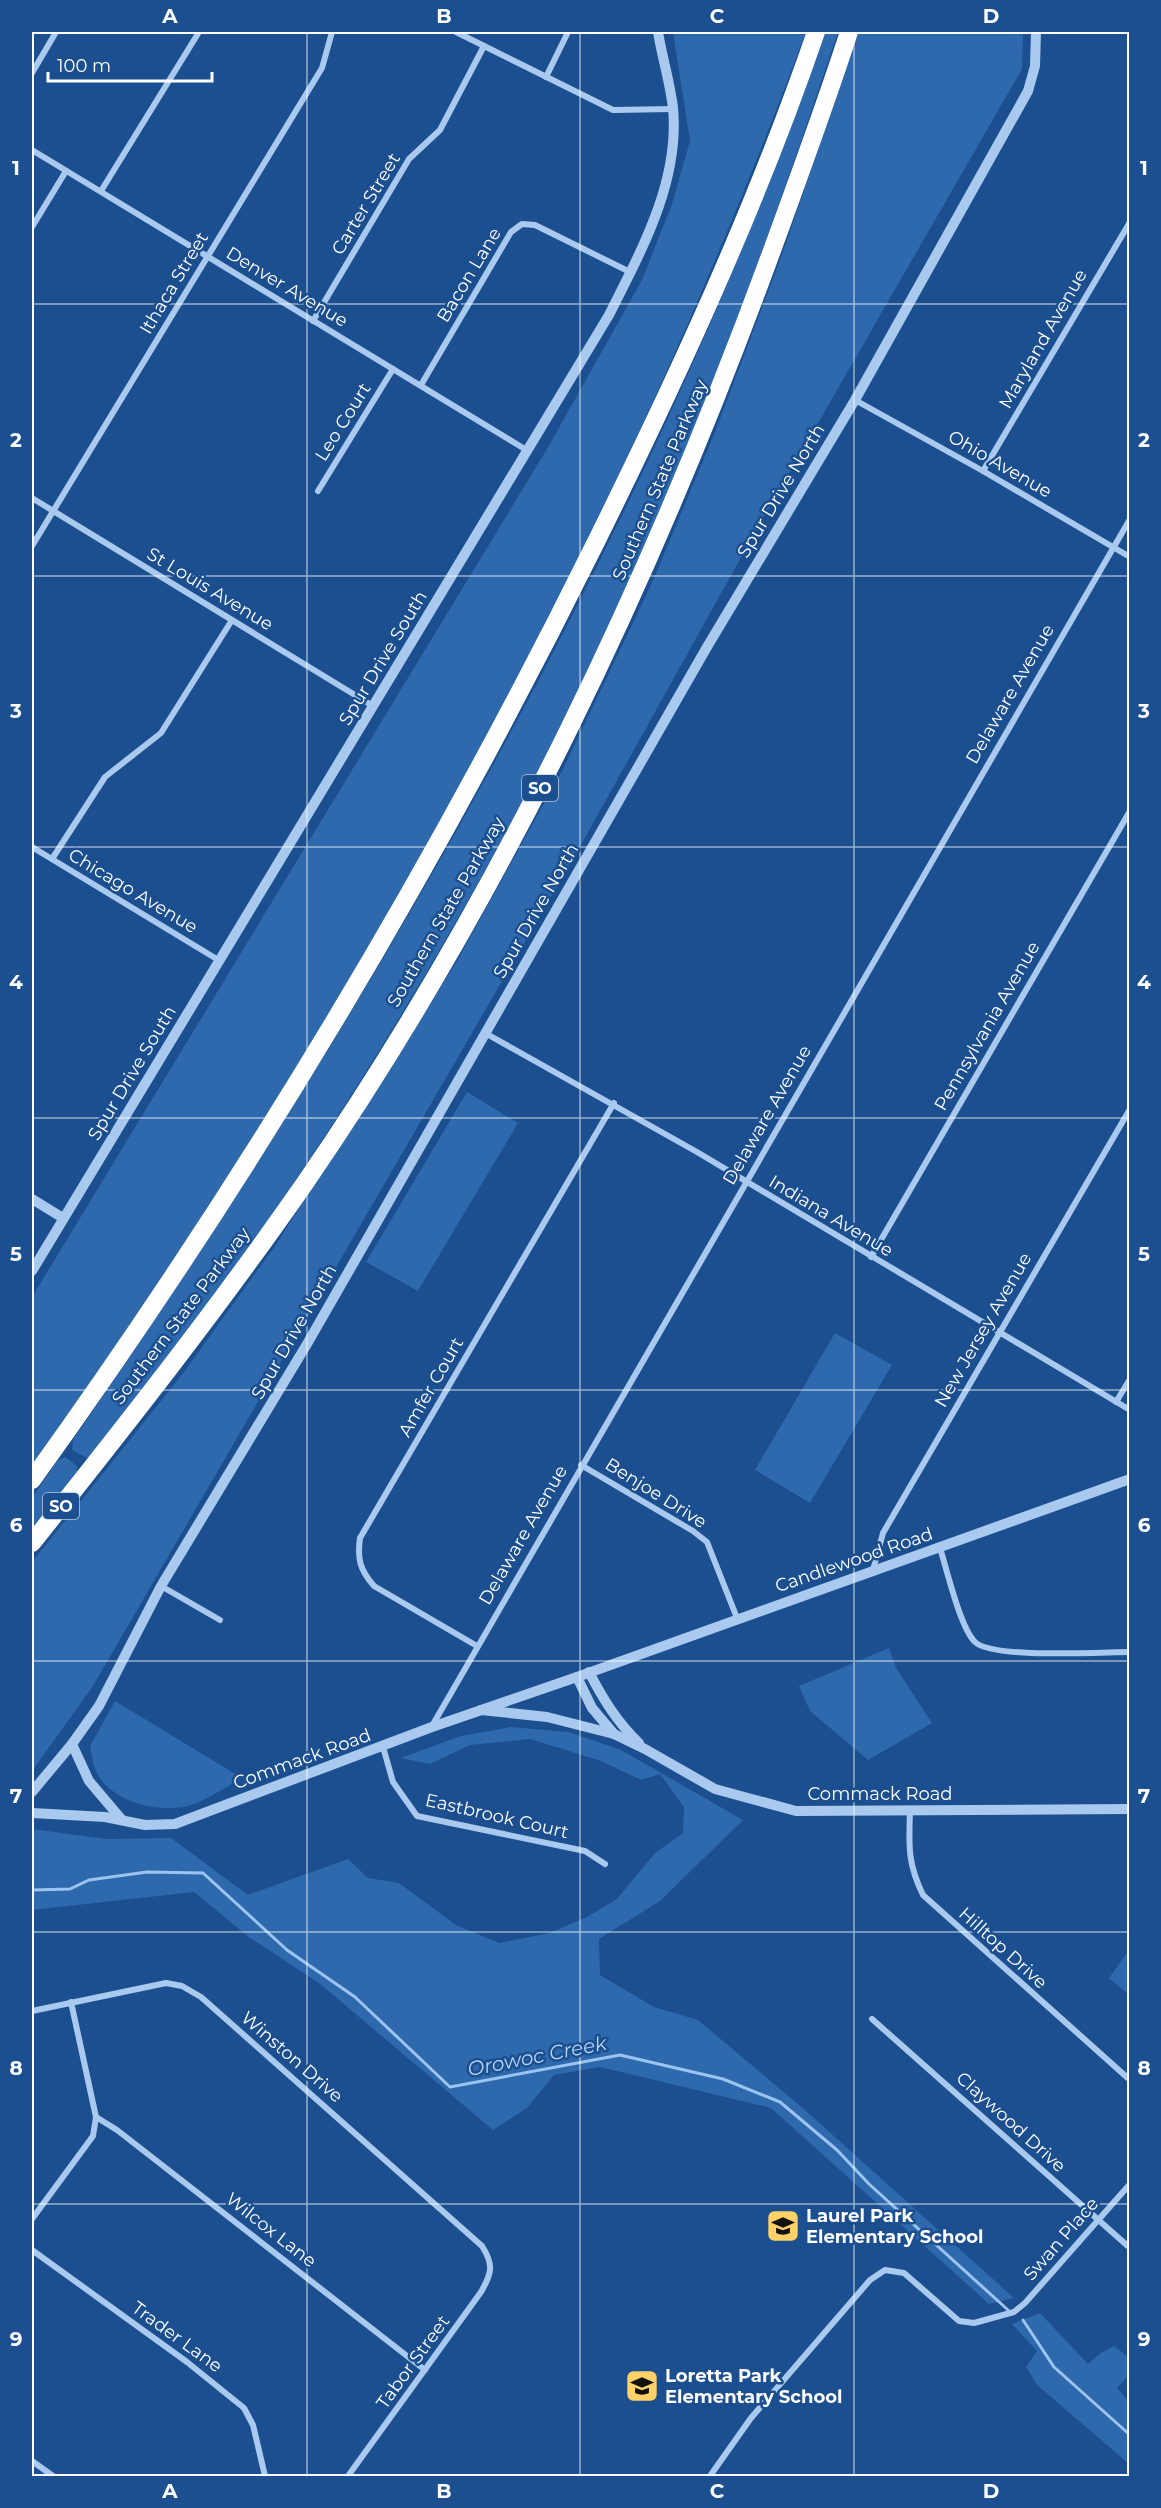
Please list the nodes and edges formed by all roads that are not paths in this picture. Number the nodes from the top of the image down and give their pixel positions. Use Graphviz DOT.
graph roads {
  1 [pos="56,32"];
  2 [pos="200,32"];
  3 [pos="332,32"];
  4 [pos="456,32"];
  5 [pos="568,32"];
  6 [pos="658,32"];
  7 [pos="816,32"];
  8 [pos="849,32"];
  9 [pos="1036,32"];
  10 [pos="484,46"];
  11 [pos="32,73"];
  12 [pos="546,77"];
  13 [pos="673,109"];
  14 [pos="32,150"];
  15 [pos="66,171"];
  16 [pos="101,191"];
  17 [pos="1130,222"];
  18 [pos="32,227"];
  19 [pos="207,257"];
  20 [pos="630,272"];
  21 [pos="313,321"];
  22 [pos="393,369"];
  23 [pos="421,385"];
  24 [pos="855,400"];
  25 [pos="528,451"];
  26 [pos="983,471"];
  27 [pos="318,491"];
  28 [pos="32,498"];
  29 [pos="53,511"];
  30 [pos="1130,519"];
  31 [pos="32,546"];
  32 [pos="1113,548"];
  33 [pos="1130,557"];
  34 [pos="232,620"];
  35 [pos="373,706"];
  36 [pos="1130,811"];
  37 [pos="32,847"];
  38 [pos="52,859"];
  39 [pos="219,961"];
  40 [pos="485,1033"];
  41 [pos="614,1103"];
  42 [pos="1130,1109"];
  43 [pos="745,1182"];
  44 [pos="32,1199"];
  45 [pos="63,1218"];
  46 [pos="871,1257"];
  47 [pos="32,1271"];
  48 [pos="999,1332"];
  49 [pos="1130,1379"];
  50 [pos="1116,1402"];
  51 [pos="1130,1410"];
  52 [pos="581,1465"];
  53 [pos="1130,1479"];
  54 [pos="32,1480"];
  55 [pos="32,1543"];
  56 [pos="940,1548"];
  57 [pos="873,1570"];
  58 [pos="161,1586"];
  59 [pos="737,1618"];
  60 [pos="220,1620"];
  61 [pos="477,1646"];
  62 [pos="1130,1652"];
  63 [pos="589,1672"];
  64 [pos="577,1677"];
  65 [pos="480,1710"];
  66 [pos="432,1727"];
  67 [pos="614,1734"];
  68 [pos="72,1744"];
  69 [pos="383,1747"];
  70 [pos="645,1749"];
  71 [pos="32,1792"];
  72 [pos="1130,1809"];
  73 [pos="910,1810"];
  74 [pos="32,1813"];
  75 [pos="122,1820"];
  76 [pos="605,1864"];
  77 [pos="71,2002"];
  78 [pos="32,2011"];
  79 [pos="872,2019"];
  80 [pos="1130,2080"];
  81 [pos="96,2117"];
  82 [pos="1130,2184"];
  83 [pos="32,2219"];
  84 [pos="1098,2220"];
  85 [pos="1130,2248"];
  86 [pos="32,2250"];
  87 [pos="491,2260"];
  88 [pos="425,2370"];
  89 [pos="32,2461"];
  90 [pos="53,2476"];
  91 [pos="265,2476"];
  92 [pos="348,2476"];
  93 [pos="710,2476"];
  1 -- 11 [label="street"];
  2 -- 16 [label="street"];
  3 -- 19 [label="street, Ithaca Street"];
  4 -- 10 [label="street"];
  5 -- 12 [label="street"];
  6 -- 13 [label="street, Spur Drive South"];
  7 -- 54 [label="highway, Southern State Parkway / SO"];
  8 -- 55 [label="highway, Southern State Parkway / SO"];
  9 -- 24 [label="street, Spur Drive North"];
  10 -- 12 [label="street"];
  10 -- 21 [label="street, Carter Street"];
  12 -- 13 [label="street"];
  13 -- 20 [label="street, Spur Drive South"];
  14 -- 15 [label="street, Denver Avenue"];
  15 -- 16 [label="street, Denver Avenue"];
  15 -- 18 [label="street"];
  16 -- 19 [label="street, Denver Avenue"];
  17 -- 26 [label="street, Maryland Avenue"];
  19 -- 21 [label="street, Denver Avenue"];
  19 -- 29 [label="street, Ithaca Street"];
  20 -- 23 [label="street, Bacon Lane"];
  20 -- 25 [label="street, Spur Drive South"];
  21 -- 22 [label="street, Denver Avenue"];
  22 -- 23 [label="street, Denver Avenue"];
  22 -- 27 [label="street, Leo Court"];
  23 -- 25 [label="street, Denver Avenue"];
  24 -- 26 [label="street, Ohio Avenue"];
  24 -- 40 [label="street, Spur Drive North"];
  25 -- 35 [label="street, Spur Drive South"];
  26 -- 32 [label="street, Ohio Avenue"];
  28 -- 29 [label="street, St Louis Avenue"];
  29 -- 31 [label="street, Ithaca Street"];
  29 -- 34 [label="street, St Louis Avenue"];
  30 -- 32 [label="street, Delaware Avenue"];
  32 -- 33 [label="street, Ohio Avenue"];
  32 -- 43 [label="street, Delaware Avenue"];
  34 -- 35 [label="street, St Louis Avenue"];
  34 -- 38 [label="street"];
  35 -- 39 [label="street, Spur Drive South"];
  36 -- 46 [label="street, Pennsylvania Avenue"];
  37 -- 38 [label="street, Chicago Avenue"];
  38 -- 39 [label="street, Chicago Avenue"];
  39 -- 45 [label="street, Spur Drive South"];
  40 -- 41 [label="street, Indiana Avenue"];
  40 -- 58 [label="street, Spur Drive North"];
  41 -- 43 [label="street, Indiana Avenue"];
  41 -- 61 [label="street, Amfer Court"];
  42 -- 48 [label="street, New Jersey Avenue"];
  43 -- 46 [label="street, Indiana Avenue"];
  43 -- 52 [label="street, Delaware Avenue"];
  44 -- 45 [label="street"];
  45 -- 47 [label="street, Spur Drive South"];
  46 -- 48 [label="street, Indiana Avenue"];
  48 -- 50 [label="street, Indiana Avenue"];
  48 -- 57 [label="street, New Jersey Avenue"];
  49 -- 50 [label="street"];
  50 -- 51 [label="street, Indiana Avenue"];
  52 -- 59 [label="street, Benjoe Drive"];
  52 -- 61 [label="street, Delaware Avenue"];
  53 -- 56 [label="street, Candlewood Road"];
  56 -- 57 [label="street, Candlewood Road"];
  56 -- 62 [label="street"];
  57 -- 59 [label="street, Candlewood Road"];
  58 -- 60 [label="street"];
  58 -- 68 [label="street, Spur Drive North"];
  59 -- 63 [label="street, Candlewood Road"];
  61 -- 66 [label="street, Delaware Avenue"];
  63 -- 64 [label="street, Commack Road"];
  63 -- 70 [label="street, Commack Road"];
  64 -- 65 [label="street, Commack Road"];
  64 -- 67 [label="street, Commack Road"];
  65 -- 66 [label="street, Commack Road"];
  65 -- 67 [label="street"];
  66 -- 69 [label="street, Commack Road"];
  67 -- 70 [label="street, Commack Road"];
  68 -- 71 [label="street, Spur Drive North"];
  68 -- 75 [label="street"];
  69 -- 75 [label="street, Commack Road"];
  69 -- 76 [label="street, Eastbrook Court"];
  70 -- 73 [label="street, Commack Road"];
  72 -- 73 [label="street, Commack Road"];
  73 -- 80 [label="street, Hilltop Drive"];
  74 -- 75 [label="street, Commack Road"];
  77 -- 78 [label="street, Winston Drive"];
  77 -- 81 [label="street"];
  77 -- 87 [label="street, Winston Drive"];
  79 -- 84 [label="street, Claywood Drive"];
  81 -- 83 [label="street"];
  81 -- 88 [label="street, Wilcox Lane"];
  82 -- 84 [label="street, Swan Place"];
  84 -- 85 [label="street, Claywood Drive"];
  84 -- 93 [label="street, Swan Place"];
  86 -- 91 [label="street, Trader Lane"];
  87 -- 88 [label="street, Tabor Street"];
  88 -- 92 [label="street, Tabor Street"];
  89 -- 90 [label="street"];
}
